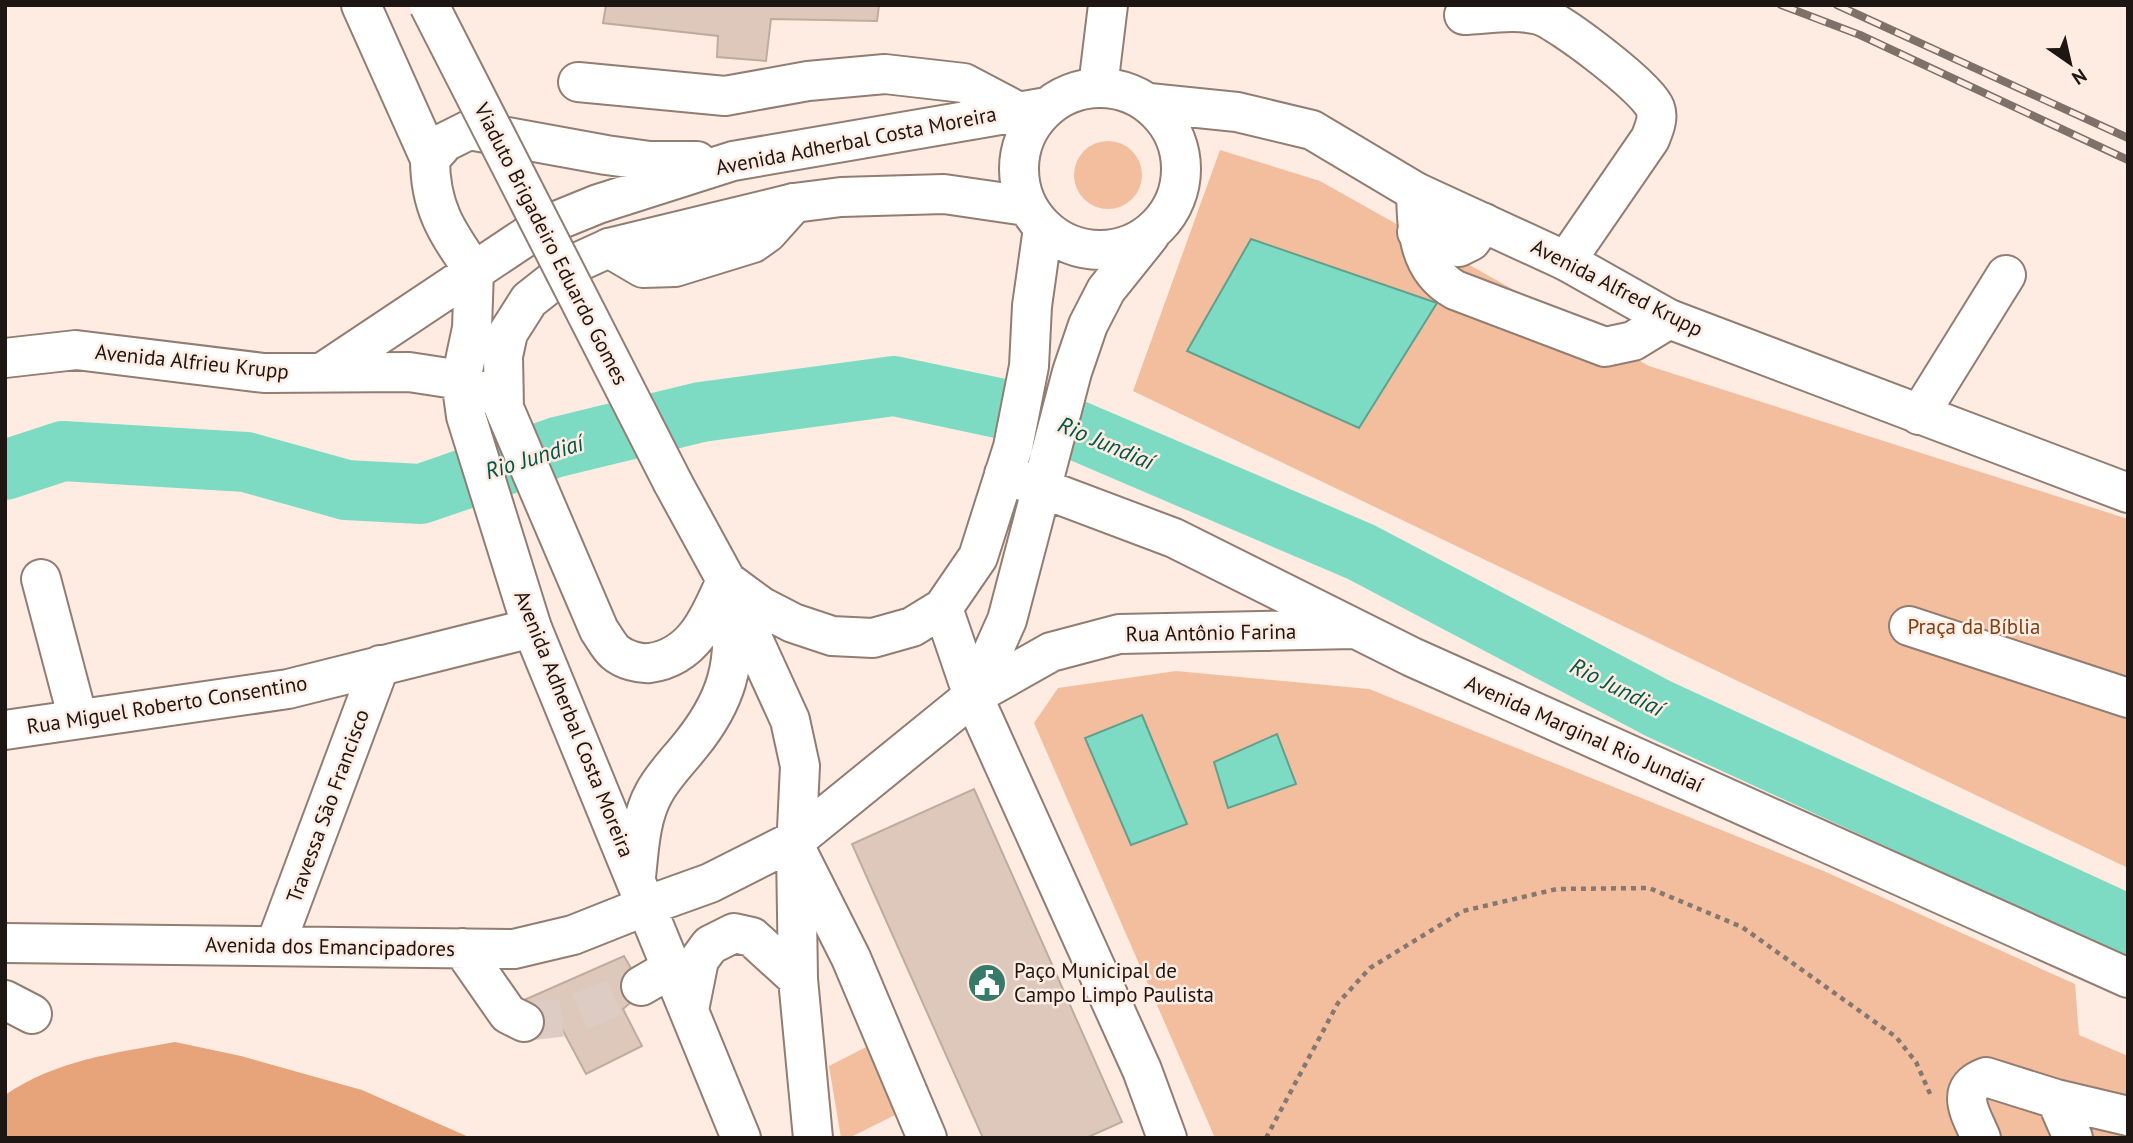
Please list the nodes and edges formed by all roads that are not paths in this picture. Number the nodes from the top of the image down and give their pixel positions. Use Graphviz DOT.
graph roads {
  1 [pos="361,5"];
  2 [pos="429,5"];
  3 [pos="1108,5"];
  4 [pos="1464,15"];
  5 [pos="578,82"];
  6 [pos="1098,87"];
  7 [pos="1149,103"];
  8 [pos="1032,109"];
  9 [pos="430,159"];
  10 [pos="733,161"];
  11 [pos="1416,192"];
  12 [pos="1035,217"];
  13 [pos="1484,223"];
  14 [pos="1152,232"];
  15 [pos="1417,232"];
  16 [pos="1566,261"];
  17 [pos="474,271"];
  18 [pos="2006,275"];
  19 [pos="1669,319"];
  20 [pos="5,358"];
  21 [pos="323,372"];
  22 [pos="464,398"];
  23 [pos="507,413"];
  24 [pos="1919,415"];
  25 [pos="1008,461"];
  26 [pos="1043,485"];
  27 [pos="2128,493"];
  28 [pos="41,579"];
  29 [pos="726,580"];
  30 [pos="943,608"];
  31 [pos="1909,626"];
  32 [pos="532,628"];
  33 [pos="1354,629"];
  34 [pos="380,665"];
  35 [pos="973,696"];
  36 [pos="2128,698"];
  37 [pos="78,719"];
  38 [pos="5,730"];
  39 [pos="797,844"];
  40 [pos="641,893"];
  41 [pos="5,943"];
  42 [pos="275,946"];
  43 [pos="462,948"];
  44 [pos="2128,978"];
  45 [pos="798,979"];
  46 [pos="689,1010"];
  47 [pos="523,1022"];
  48 [pos="2056,1099"];
  49 [pos="2128,1116"];
  50 [pos="741,1138"];
  51 [pos="813,1138"];
  52 [pos="927,1138"];
  53 [pos="1167,1138"];
  54 [pos="1981,1138"];
  55 [pos="2073,1138"];
  1 -- 9 [label="main road"];
  2 -- 29 [label="main road, Viaduto Brigadeiro Eduardo Gomes, bridge"];
  3 -- 6 [label="main road"];
  4 -- 16 [label="main road"];
  5 -- 8 [label="main road"];
  6 -- 7 [label="main road"];
  6 -- 8 [label="main road"];
  7 -- 11 [label="main road, Avenida Alfred Krupp"];
  7 -- 14 [label="main road"];
  8 -- 10 [label="main road, Avenida Adherbal Costa Moreira"];
  8 -- 12 [label="main road"];
  9 -- 10 [label="main road"];
  9 -- 17 [label="main road"];
  10 -- 17 [label="main road, Avenida Adherbal Costa Moreira"];
  11 -- 13 [label="main road, Avenida Alfred Krupp"];
  11 -- 15 [label="main road"];
  12 -- 14 [label="main road"];
  12 -- 23 [label="main road"];
  12 -- 25 [label="main road"];
  13 -- 15 [label="main road"];
  13 -- 16 [label="main road, Avenida Alfred Krupp"];
  14 -- 26 [label="main road"];
  15 -- 19 [label="main road"];
  16 -- 19 [label="main road, Avenida Alfred Krupp"];
  17 -- 21 [label="main road"];
  17 -- 22 [label="main road, Avenida Adherbal Costa Moreira"];
  18 -- 24 [label="main road"];
  19 -- 24 [label="main road, Avenida Alfred Krupp"];
  20 -- 21 [label="main road, Avenida Alfrieu Krupp"];
  21 -- 22 [label="main road, Avenida Alfrieu Krupp"];
  22 -- 23 [label="main road"];
  22 -- 32 [label="main road, Avenida Adherbal Costa Moreira"];
  23 -- 29 [label="main road"];
  24 -- 27 [label="main road, Avenida Alfred Krupp"];
  25 -- 26 [label="main road, Avenida Marginal Rio Jundiaí"];
  25 -- 30 [label="main road"];
  26 -- 33 [label="main road, Avenida Marginal Rio Jundiaí"];
  26 -- 35 [label="main road"];
  28 -- 37 [label="main road"];
  29 -- 30 [label="main road"];
  29 -- 39 [label="main road"];
  29 -- 40 [label="main road"];
  30 -- 35 [label="main road"];
  31 -- 36 [label="main road"];
  32 -- 34 [label="main road, Rua Miguel Roberto Consentino"];
  32 -- 40 [label="main road, Avenida Adherbal Costa Moreira"];
  33 -- 35 [label="main road, Rua Antônio Farina"];
  33 -- 44 [label="main road, Avenida Marginal Rio Jundiaí"];
  34 -- 37 [label="main road, Rua Miguel Roberto Consentino"];
  34 -- 42 [label="main road, Travessa São Francisco"];
  35 -- 39 [label="main road, Rua Antônio Farina"];
  35 -- 53 [label="main road"];
  37 -- 38 [label="main road, Rua Miguel Roberto Consentino"];
  39 -- 40 [label="main road, Avenida dos Emancipadores"];
  39 -- 45 [label="main road"];
  39 -- 52 [label="main road"];
  40 -- 43 [label="main road, Avenida dos Emancipadores"];
  40 -- 46 [label="main road, Avenida Adherbal Costa Moreira"];
  41 -- 42 [label="main road, Avenida dos Emancipadores"];
  42 -- 43 [label="main road, Avenida dos Emancipadores"];
  43 -- 47 [label="main road"];
  45 -- 46 [label="main road"];
  45 -- 51 [label="main road"];
  46 -- 50 [label="main road, Avenida Adherbal Costa Moreira"];
  48 -- 49 [label="main road"];
  48 -- 54 [label="main road"];
  48 -- 55 [label="main road"];
}
